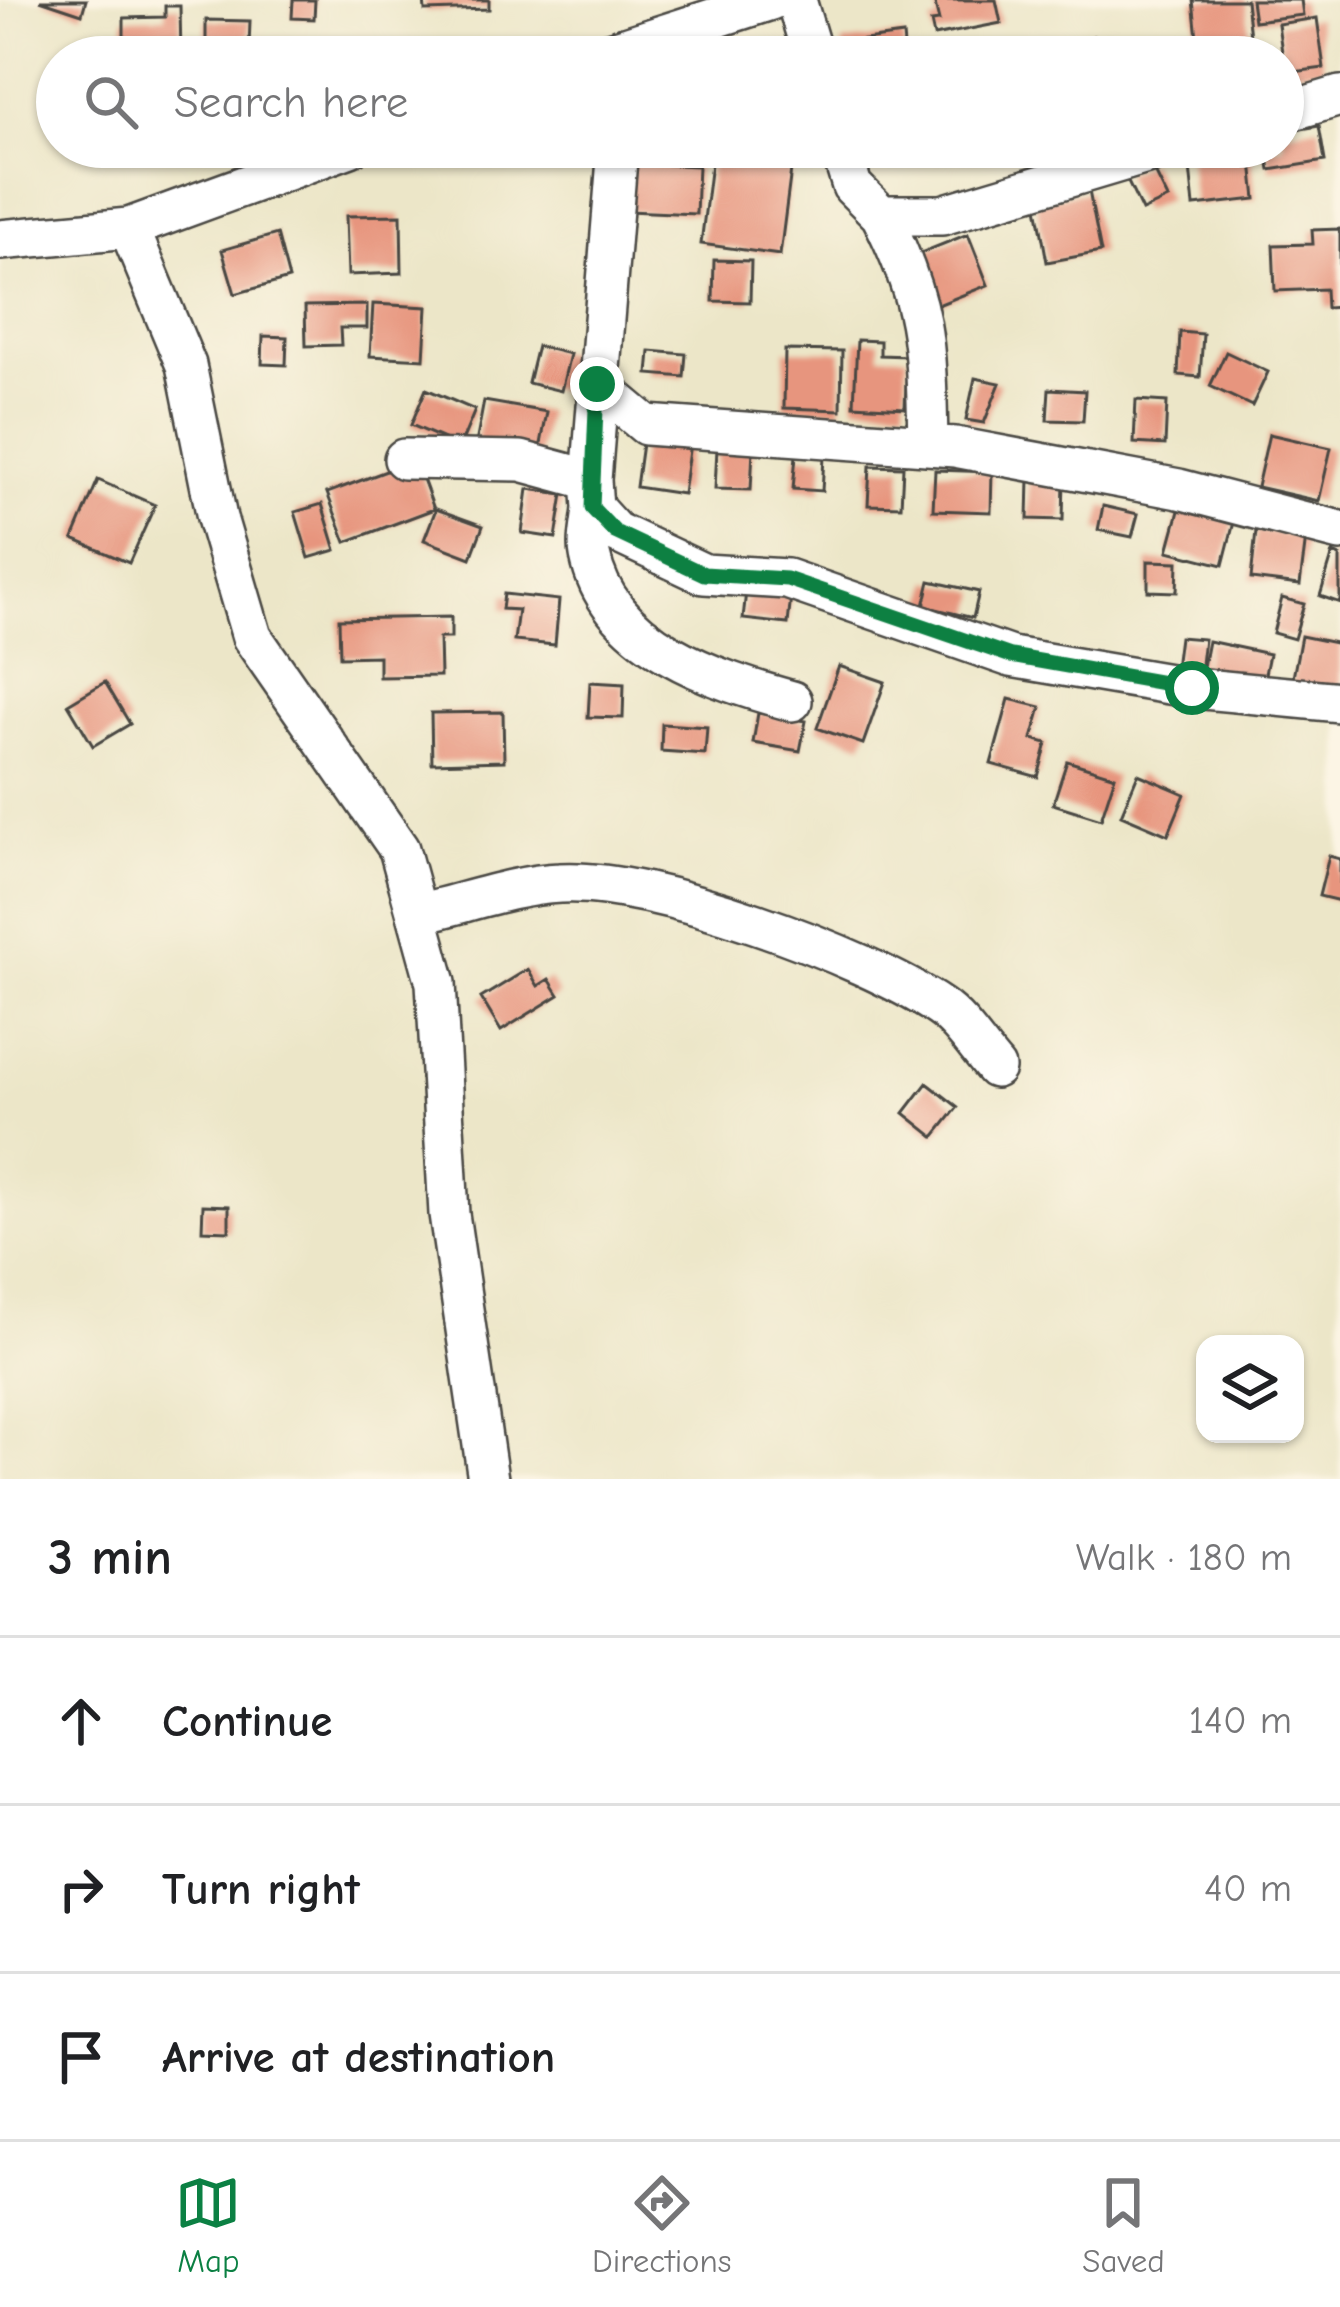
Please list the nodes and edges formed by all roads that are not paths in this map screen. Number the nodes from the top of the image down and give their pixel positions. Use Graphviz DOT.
graph roads {
  1 [pos="771,0"];
  2 [pos="796,0"];
  3 [pos="664,17"];
  4 [pos="637,36"];
  5 [pos="807,36"];
  6 [pos="1340,96"];
  7 [pos="1304,107"];
  8 [pos="293,168"];
  9 [pos="616,168"];
  10 [pos="846,168"];
  11 [pos="1100,168"];
  12 [pos="881,215"];
  13 [pos="130,228"];
  14 [pos="0,240"];
  15 [pos="597,384"];
  16 [pos="928,445"];
  17 [pos="404,458"];
  18 [pos="592,494"];
  19 [pos="1340,531"];
  20 [pos="792,701"];
  21 [pos="1340,702"];
  22 [pos="417,914"];
  23 [pos="995,1068"];
  24 [pos="488,1479"];
  1 -- 3 [label="street"];
  2 -- 5 [label="street"];
  3 -- 4 [label="street"];
  6 -- 7 [label="street"];
  8 -- 13 [label="street"];
  9 -- 15 [label="street"];
  10 -- 12 [label="street"];
  11 -- 12 [label="street"];
  12 -- 16 [label="street"];
  13 -- 14 [label="street"];
  13 -- 22 [label="street"];
  15 -- 16 [label="street"];
  15 -- 18 [label="street"];
  16 -- 19 [label="street"];
  17 -- 18 [label="street"];
  18 -- 20 [label="street"];
  18 -- 21 [label="street"];
  22 -- 23 [label="street"];
  22 -- 24 [label="street"];
}
